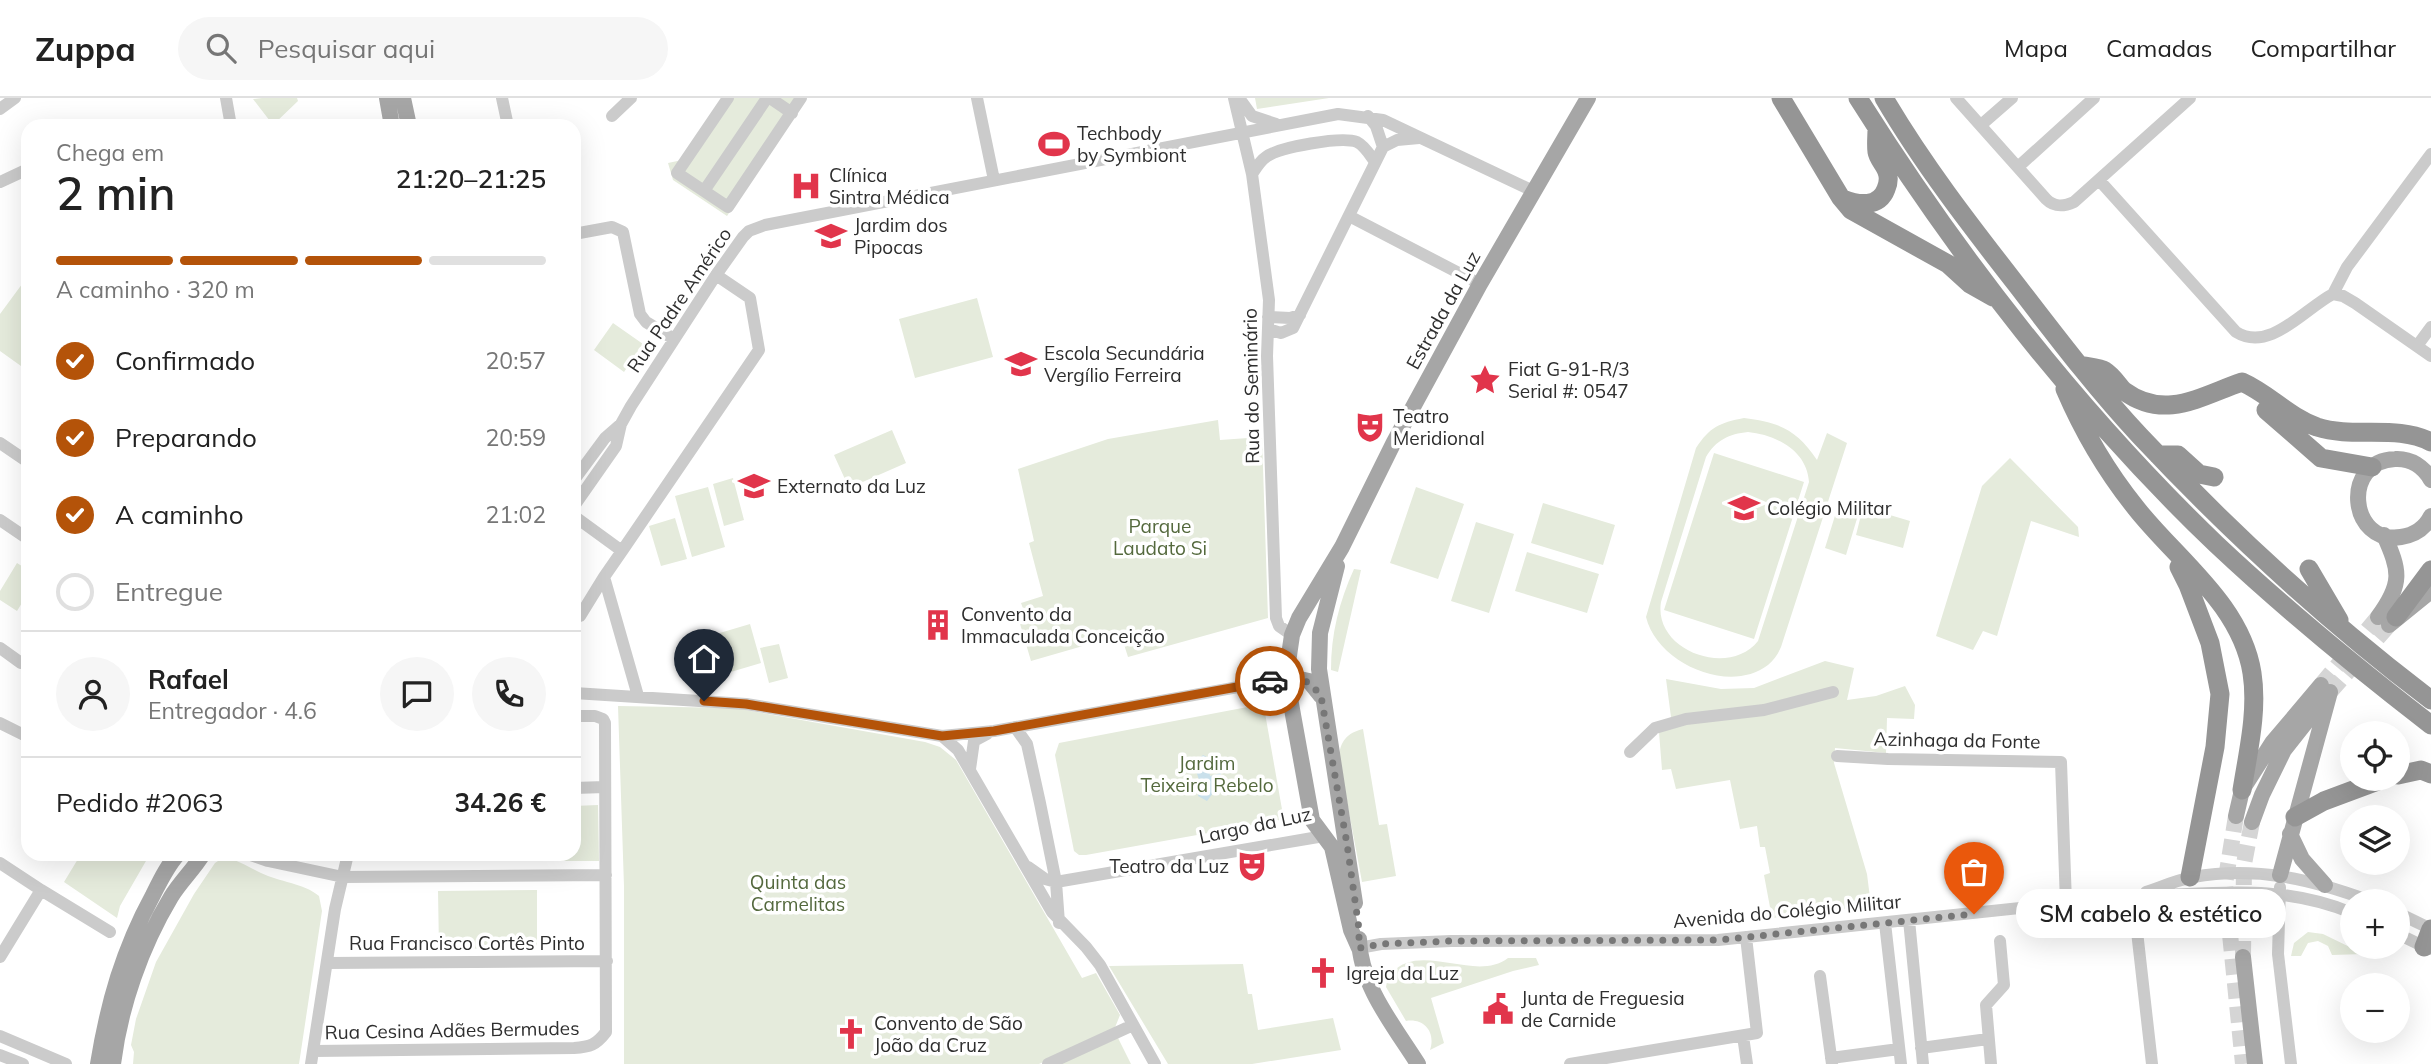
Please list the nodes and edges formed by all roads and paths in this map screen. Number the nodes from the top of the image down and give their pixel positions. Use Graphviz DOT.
graph roads {
  1 [pos="15,98"];
  2 [pos="226,98"];
  3 [pos="387,98"];
  4 [pos="403,98"];
  5 [pos="502,98"];
  6 [pos="631,98"];
  7 [pos="728,98"];
  8 [pos="768,98"];
  9 [pos="802,98"];
  10 [pos="977,98"];
  11 [pos="1237,98"];
  12 [pos="1588,98"];
  13 [pos="1781,98"];
  14 [pos="1858,98"];
  15 [pos="1884,98"];
  16 [pos="1890,98"];
  17 [pos="1956,98"];
  18 [pos="2012,98"];
  19 [pos="2094,98"];
  20 [pos="2190,98"];
  21 [pos="0,109"];
  22 [pos="792,113"];
  23 [pos="612,116"];
  24 [pos="1368,116"];
  25 [pos="230,119"];
  26 [pos="391,119"];
  27 [pos="408,119"];
  28 [pos="506,119"];
  29 [pos="1898,122"];
  30 [pos="1280,124"];
  31 [pos="1980,125"];
  32 [pos="1877,129"];
  33 [pos="1241,132"];
  34 [pos="1424,138"];
  35 [pos="1383,147"];
  36 [pos="2431,154"];
  37 [pos="1375,162"];
  38 [pos="2018,167"];
  39 [pos="21,172"];
  40 [pos="1252,174"];
  41 [pos="994,180"];
  42 [pos="2099,180"];
  43 [pos="0,182"];
  44 [pos="704,191"];
  45 [pos="1533,191"];
  46 [pos="1842,198"];
  47 [pos="1349,216"];
  48 [pos="581,233"];
  49 [pos="716,275"];
  50 [pos="1480,284"];
  51 [pos="2333,294"];
  52 [pos="1997,299"];
  53 [pos="1268,323"];
  54 [pos="2431,327"];
  55 [pos="674,340"];
  56 [pos="2417,346"];
  57 [pos="2431,356"];
  58 [pos="2079,365"];
  59 [pos="2057,372"];
  60 [pos="2213,392"];
  61 [pos="621,424"];
  62 [pos="2431,442"];
  63 [pos="0,443"];
  64 [pos="2431,454"];
  65 [pos="2158,455"];
  66 [pos="21,457"];
  67 [pos="2372,467"];
  68 [pos="2420,467"];
  69 [pos="581,471"];
  70 [pos="2214,477"];
  71 [pos="2431,480"];
  72 [pos="581,496"];
  73 [pos="2431,516"];
  74 [pos="0,520"];
  75 [pos="581,521"];
  76 [pos="21,534"];
  77 [pos="2384,535"];
  78 [pos="2161,536"];
  79 [pos="1342,547"];
  80 [pos="622,551"];
  81 [pos="2309,569"];
  82 [pos="2431,570"];
  83 [pos="604,577"];
  84 [pos="2431,591"];
  85 [pos="581,615"];
  86 [pos="2388,620"];
  87 [pos="2344,630"];
  88 [pos="1292,635"];
  89 [pos="0,648"];
  90 [pos="21,662"];
  91 [pos="1286,676"];
  92 [pos="2326,689"];
  93 [pos="1833,692"];
  94 [pos="581,693"];
  95 [pos="638,696"];
  96 [pos="1321,696"];
  97 [pos="2431,700"];
  98 [pos="581,716"];
  99 [pos="0,723"];
  100 [pos="2431,725"];
  101 [pos="1016,727"];
  102 [pos="994,731"];
  103 [pos="21,734"];
  104 [pos="942,736"];
  105 [pos="1630,752"];
  106 [pos="1837,756"];
  107 [pos="970,769"];
  108 [pos="2410,772"];
  109 [pos="2431,774"];
  110 [pos="605,787"];
  111 [pos="581,788"];
  112 [pos="2242,790"];
  113 [pos="2350,791"];
  114 [pos="1341,814"];
  115 [pos="2236,816"];
  116 [pos="2252,822"];
  117 [pos="2293,826"];
  118 [pos="1324,836"];
  119 [pos="171,861"];
  120 [pos="186,861"];
  121 [pos="198,861"];
  122 [pos="272,861"];
  123 [pos="278,861"];
  124 [pos="346,861"];
  125 [pos="0,863"];
  126 [pos="283,864"];
  127 [pos="1025,865"];
  128 [pos="606,875"];
  129 [pos="2280,875"];
  130 [pos="343,877"];
  131 [pos="2190,877"];
  132 [pos="1056,882"];
  133 [pos="2325,885"];
  134 [pos="41,890"];
  135 [pos="2340,890"];
  136 [pos="2281,894"];
  137 [pos="2133,895"];
  138 [pos="172,896"];
  139 [pos="2066,903"];
  140 [pos="2340,908"];
  141 [pos="1909,920"];
  142 [pos="1059,923"];
  143 [pos="1885,923"];
  144 [pos="2410,924"];
  145 [pos="110,932"];
  146 [pos="1746,937"];
  147 [pos="2410,937"];
  148 [pos="2000,941"];
  149 [pos="2429,942"];
  150 [pos="4,945"];
  151 [pos="1359,948"];
  152 [pos="0,957"];
  153 [pos="2243,957"];
  154 [pos="607,961"];
  155 [pos="327,963"];
  156 [pos="1820,976"];
  157 [pos="1133,1025"];
  158 [pos="0,1036"];
  159 [pos="1743,1036"];
  160 [pos="1988,1039"];
  161 [pos="108,1044"];
  162 [pos="1922,1048"];
  163 [pos="1899,1049"];
  164 [pos="0,1055"];
  165 [pos="313,1058"];
  166 [pos="1832,1061"];
  167 [pos="1595,1062"];
  168 [pos="23,1064"];
  169 [pos="66,1064"];
  170 [pos="98,1064"];
  171 [pos="113,1064"];
  172 [pos="1048,1064"];
  173 [pos="1155,1064"];
  174 [pos="1418,1064"];
  175 [pos="1570,1064"];
  176 [pos="1747,1064"];
  177 [pos="1901,1064"];
  178 [pos="1923,1064"];
  179 [pos="1991,1064"];
  180 [pos="2151,1064"];
  181 [pos="2256,1064"];
  182 [pos="2291,1064"];
  1 -- 21 [label="street"];
  2 -- 25 [label="street"];
  3 -- 26 [label="main road"];
  4 -- 27 [label="main road"];
  5 -- 28 [label="street"];
  6 -- 23 [label="street"];
  7 -- 44 [label="street"];
  8 -- 22 [label="street"];
  8 -- 44 [label="street"];
  9 -- 22 [label="street"];
  10 -- 41 [label="street"];
  11 -- 30 [label="street"];
  11 -- 33 [label="street, Rua do Seminário"];
  12 -- 45 [label="main road, Estrada da Luz"];
  13 -- 46 [label="highway"];
  14 -- 32 [label="highway"];
  15 -- 29 [label="highway"];
  16 -- 29 [label="main road"];
  17 -- 31 [label="street"];
  18 -- 31 [label="street"];
  19 -- 38 [label="street"];
  20 -- 42 [label="street"];
  22 -- 44 [label="street"];
  24 -- 30 [label="street, Rua Padre Américo"];
  24 -- 34 [label="street, Rua Padre Américo"];
  24 -- 35 [label="street"];
  29 -- 58 [label="highway"];
  30 -- 33 [label="street, Rua Padre Américo"];
  31 -- 38 [label="street"];
  32 -- 46 [label="highway"];
  32 -- 52 [label="highway"];
  33 -- 40 [label="street, Rua do Seminário"];
  33 -- 41 [label="street, Rua Padre Américo"];
  34 -- 35 [label="street"];
  34 -- 45 [label="street, Rua Padre Américo"];
  35 -- 37 [label="street"];
  36 -- 51 [label="street"];
  37 -- 40 [label="street"];
  37 -- 47 [label="street"];
  38 -- 42 [label="street"];
  39 -- 43 [label="street"];
  40 -- 53 [label="street, Rua do Seminário"];
  41 -- 49 [label="street, Rua Padre Américo"];
  42 -- 51 [label="street"];
  45 -- 50 [label="main road, Estrada da Luz"];
  46 -- 52 [label="highway"];
  47 -- 50 [label="street"];
  47 -- 53 [label="street"];
  48 -- 55 [label="street"];
  49 -- 55 [label="street, Rua Padre Américo"];
  49 -- 80 [label="street"];
  50 -- 79 [label="main road, Estrada da Luz"];
  51 -- 56 [label="street"];
  52 -- 59 [label="highway"];
  53 -- 88 [label="street, Rua do Seminário"];
  54 -- 56 [label="street"];
  55 -- 61 [label="street, Rua Padre Américo"];
  56 -- 57 [label="street"];
  58 -- 60 [label="highway"];
  58 -- 65 [label="highway"];
  59 -- 78 [label="highway"];
  59 -- 100 [label="highway"];
  60 -- 62 [label="highway"];
  60 -- 67 [label="highway"];
  61 -- 69 [label="street, Rua Padre Américo"];
  61 -- 72 [label="street, Rua Padre Américo"];
  63 -- 66 [label="street"];
  64 -- 68 [label="main road"];
  65 -- 70 [label="highway"];
  65 -- 87 [label="highway"];
  67 -- 68 [label="main road"];
  67 -- 77 [label="main road"];
  68 -- 71 [label="main road"];
  73 -- 77 [label="main road"];
  74 -- 76 [label="street"];
  75 -- 80 [label="street"];
  77 -- 86 [label="main road"];
  78 -- 112 [label="highway"];
  78 -- 131 [label="highway"];
  79 -- 88 [label="main road, Estrada da Luz"];
  79 -- 96 [label="main road, Estrada da Luz"];
  80 -- 83 [label="street"];
  81 -- 87 [label="highway"];
  82 -- 86 [label="highway"];
  83 -- 85 [label="street"];
  83 -- 95 [label="street"];
  84 -- 86 [label="main road"];
  87 -- 97 [label="highway"];
  88 -- 91 [label="main road, Estrada da Luz"];
  89 -- 90 [label="street"];
  91 -- 96 [label="main road"];
  91 -- 101 [label="street"];
  91 -- 118 [label="main road, Largo da Luz"];
  92 -- 112 [label="main road"];
  92 -- 116 [label="main road"];
  92 -- 117 [label="main road"];
  93 -- 105 [label="street"];
  94 -- 95 [label="street"];
  95 -- 104 [label="street"];
  96 -- 114 [label="main road"];
  98 -- 110 [label="street, Rua Cesina Adães Bermudes"];
  99 -- 103 [label="street"];
  101 -- 102 [label="street"];
  101 -- 132 [label="street"];
  102 -- 104 [label="street"];
  102 -- 107 [label="street"];
  104 -- 107 [label="street"];
  106 -- 139 [label="street, Azinhaga da Fonte"];
  107 -- 127 [label="street"];
  108 -- 109 [label="highway"];
  110 -- 111 [label="street"];
  110 -- 128 [label="street, Rua Cesina Adães Bermudes"];
  112 -- 115 [label="main road"];
  113 -- 117 [label="highway"];
  114 -- 118 [label="main road"];
  114 -- 151 [label="main road"];
  117 -- 129 [label="main road"];
  117 -- 133 [label="main road"];
  118 -- 132 [label="street, Largo da Luz"];
  118 -- 151 [label="main road"];
  119 -- 161 [label="main road"];
  120 -- 138 [label="main road"];
  121 -- 138 [label="main road"];
  122 -- 126 [label="street"];
  123 -- 126 [label="street"];
  124 -- 130 [label="street"];
  125 -- 134 [label="street"];
  126 -- 130 [label="street"];
  127 -- 132 [label="street"];
  127 -- 142 [label="street"];
  128 -- 130 [label="street"];
  128 -- 154 [label="street, Rua Cesina Adães Bermudes"];
  129 -- 131 [label="street, Avenida do Colégio Militar"];
  129 -- 133 [label="street, Avenida do Colégio Militar"];
  129 -- 136 [label="street"];
  130 -- 155 [label="street"];
  131 -- 137 [label="street, Avenida do Colégio Militar"];
  132 -- 142 [label="street"];
  133 -- 135 [label="street, Avenida do Colégio Militar"];
  134 -- 145 [label="street"];
  134 -- 150 [label="street"];
  136 -- 137 [label="street, Avenida do Colégio Militar"];
  136 -- 140 [label="street, Avenida do Colégio Militar"];
  136 -- 182 [label="street"];
  137 -- 139 [label="street, Avenida do Colégio Militar"];
  137 -- 180 [label="street"];
  138 -- 161 [label="main road"];
  139 -- 141 [label="street, Avenida do Colégio Militar"];
  141 -- 143 [label="street, Avenida do Colégio Militar"];
  141 -- 162 [label="street"];
  142 -- 157 [label="street"];
  143 -- 146 [label="street, Avenida do Colégio Militar"];
  143 -- 163 [label="street"];
  144 -- 149 [label="street"];
  146 -- 151 [label="street, Avenida do Colégio Militar"];
  146 -- 159 [label="street"];
  147 -- 149 [label="street"];
  148 -- 160 [label="street"];
  150 -- 152 [label="street"];
  151 -- 174 [label="main road"];
  153 -- 181 [label="main road"];
  154 -- 155 [label="street, Rua Francisco Cortês Pinto"];
  154 -- 165 [label="street, Rua Cesina Adães Bermudes"];
  155 -- 165 [label="street"];
  156 -- 166 [label="street"];
  157 -- 172 [label="street"];
  157 -- 173 [label="street"];
  158 -- 169 [label="street"];
  159 -- 167 [label="street"];
  159 -- 176 [label="street"];
  160 -- 162 [label="street"];
  160 -- 179 [label="street"];
  161 -- 170 [label="main road"];
  161 -- 171 [label="main road"];
  162 -- 178 [label="street"];
  163 -- 166 [label="street"];
  163 -- 177 [label="street"];
  164 -- 168 [label="street"];
  167 -- 175 [label="street"];
}
